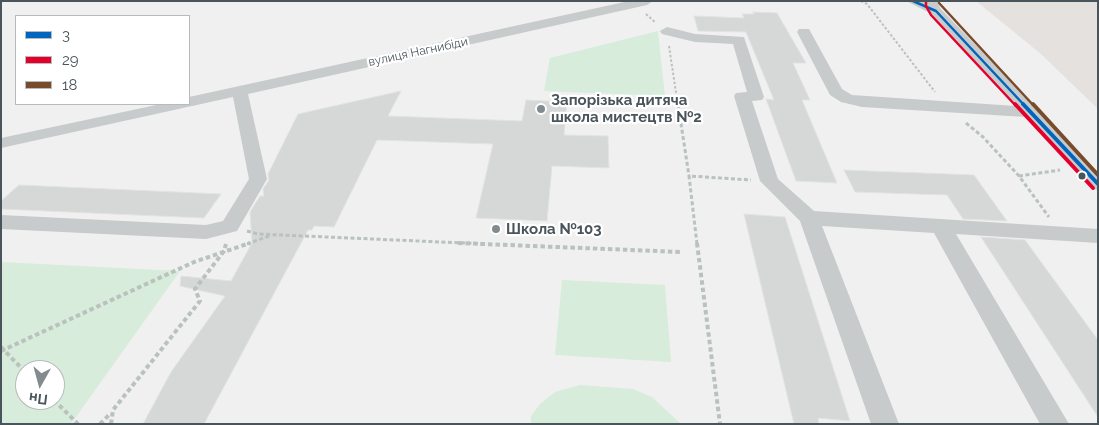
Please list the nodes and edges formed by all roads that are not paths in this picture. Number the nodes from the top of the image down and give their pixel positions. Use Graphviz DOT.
graph roads {
  1 [pos="647,1"];
  2 [pos="912,1"];
  3 [pos="934,6"];
  4 [pos="667,31"];
  5 [pos="804,32"];
  6 [pos="240,91"];
  7 [pos="190,102"];
  8 [pos="177,105"];
  9 [pos="1031,112"];
  10 [pos="1,143"];
  11 [pos="1098,184"];
  12 [pos="809,218"];
  13 [pos="1,222"];
  14 [pos="940,226"];
  15 [pos="1098,236"];
  16 [pos="884,424"];
  17 [pos="1055,424"];
  1 -- 6 [label="street, вулиця Нагнибіди"];
  2 -- 3 [label="street"];
  3 -- 9 [label="street"];
  4 -- 12 [label="street"];
  5 -- 9 [label="street"];
  6 -- 7 [label="street, вулиця Нагнибіди"];
  6 -- 13 [label="street"];
  8 -- 10 [label="street"];
  9 -- 11 [label="street"];
  12 -- 14 [label="street"];
  12 -- 16 [label="street"];
  14 -- 15 [label="street"];
  14 -- 17 [label="street"];
}
